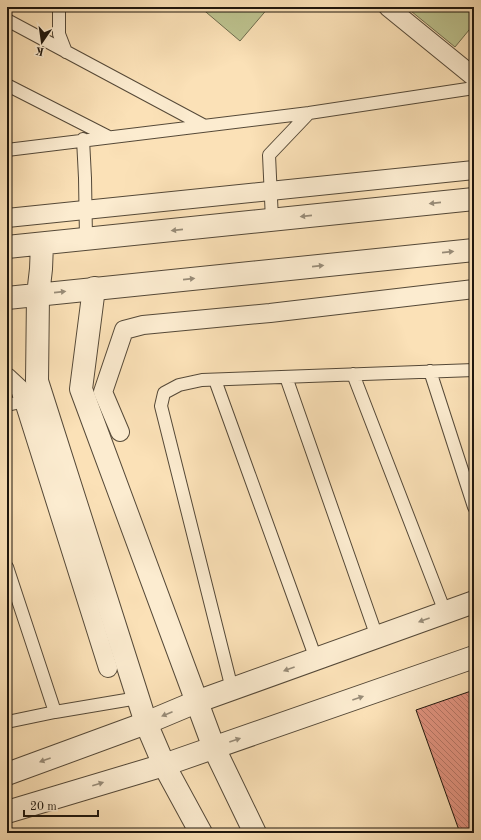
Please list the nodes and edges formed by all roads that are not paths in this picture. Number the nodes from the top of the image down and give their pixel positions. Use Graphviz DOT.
graph roads {
  1 [pos="59,7"];
  2 [pos="388,7"];
  3 [pos="7,20"];
  4 [pos="66,52"];
  5 [pos="474,77"];
  6 [pos="7,85"];
  7 [pos="474,88"];
  8 [pos="309,113"];
  9 [pos="203,125"];
  10 [pos="107,136"];
  11 [pos="83,140"];
  12 [pos="7,150"];
  13 [pos="474,170"];
  14 [pos="270,191"];
  15 [pos="474,199"];
  16 [pos="85,210"];
  17 [pos="7,218"];
  18 [pos="272,220"];
  19 [pos="86,239"];
  20 [pos="42,244"];
  21 [pos="7,247"];
  22 [pos="474,250"];
  23 [pos="94,288"];
  24 [pos="474,289"];
  25 [pos="38,295"];
  26 [pos="7,298"];
  27 [pos="474,370"];
  28 [pos="430,371"];
  29 [pos="353,374"];
  30 [pos="7,377"];
  31 [pos="286,377"];
  32 [pos="215,380"];
  33 [pos="25,401"];
  34 [pos="120,432"];
  35 [pos="474,507"];
  36 [pos="7,566"];
  37 [pos="474,602"];
  38 [pos="445,612"];
  39 [pos="377,637"];
  40 [pos="474,657"];
  41 [pos="316,659"];
  42 [pos="108,668"];
  43 [pos="232,689"];
  44 [pos="138,698"];
  45 [pos="196,702"];
  46 [pos="55,712"];
  47 [pos="7,722"];
  48 [pos="146,723"];
  49 [pos="214,748"];
  50 [pos="164,764"];
  51 [pos="7,774"];
  52 [pos="7,812"];
  53 [pos="202,833"];
  54 [pos="255,833"];
  1 -- 4 [label="lane"];
  2 -- 5 [label="street"];
  3 -- 4 [label="lane"];
  4 -- 9 [label="lane"];
  6 -- 10 [label="lane"];
  7 -- 8 [label="lane"];
  8 -- 9 [label="lane"];
  8 -- 14 [label="lane"];
  9 -- 10 [label="lane"];
  10 -- 11 [label="lane"];
  11 -- 12 [label="lane"];
  11 -- 16 [label="lane"];
  13 -- 14 [label="street"];
  14 -- 16 [label="street"];
  14 -- 18 [label="lane"];
  15 -- 18 [label="street, one-way"];
  16 -- 17 [label="street"];
  16 -- 19 [label="lane"];
  18 -- 19 [label="street, one-way"];
  19 -- 20 [label="street"];
  20 -- 21 [label="street"];
  20 -- 25 [label="street"];
  23 -- 22 [label="street, one-way"];
  25 -- 23 [label="street, one-way"];
  23 -- 45 [label="street"];
  24 -- 34 [label="street"];
  25 -- 26 [label="street"];
  25 -- 33 [label="street"];
  27 -- 28 [label="lane"];
  28 -- 29 [label="lane"];
  28 -- 35 [label="lane"];
  29 -- 31 [label="lane"];
  29 -- 38 [label="lane"];
  30 -- 33 [label="street"];
  31 -- 32 [label="lane"];
  31 -- 39 [label="lane"];
  32 -- 41 [label="lane"];
  32 -- 43 [label="lane"];
  33 -- 42 [label="street"];
  33 -- 44 [label="street"];
  36 -- 46 [label="lane"];
  37 -- 38 [label="street"];
  38 -- 39 [label="street, one-way"];
  39 -- 41 [label="street"];
  49 -- 40 [label="street, one-way"];
  41 -- 43 [label="street, one-way"];
  43 -- 45 [label="street"];
  44 -- 46 [label="lane"];
  44 -- 48 [label="street"];
  45 -- 48 [label="street, one-way"];
  45 -- 49 [label="street"];
  46 -- 47 [label="lane"];
  48 -- 50 [label="street"];
  48 -- 51 [label="street, one-way"];
  49 -- 50 [label="street"];
  49 -- 54 [label="street"];
  52 -- 50 [label="street, one-way"];
  50 -- 53 [label="street"];
}
